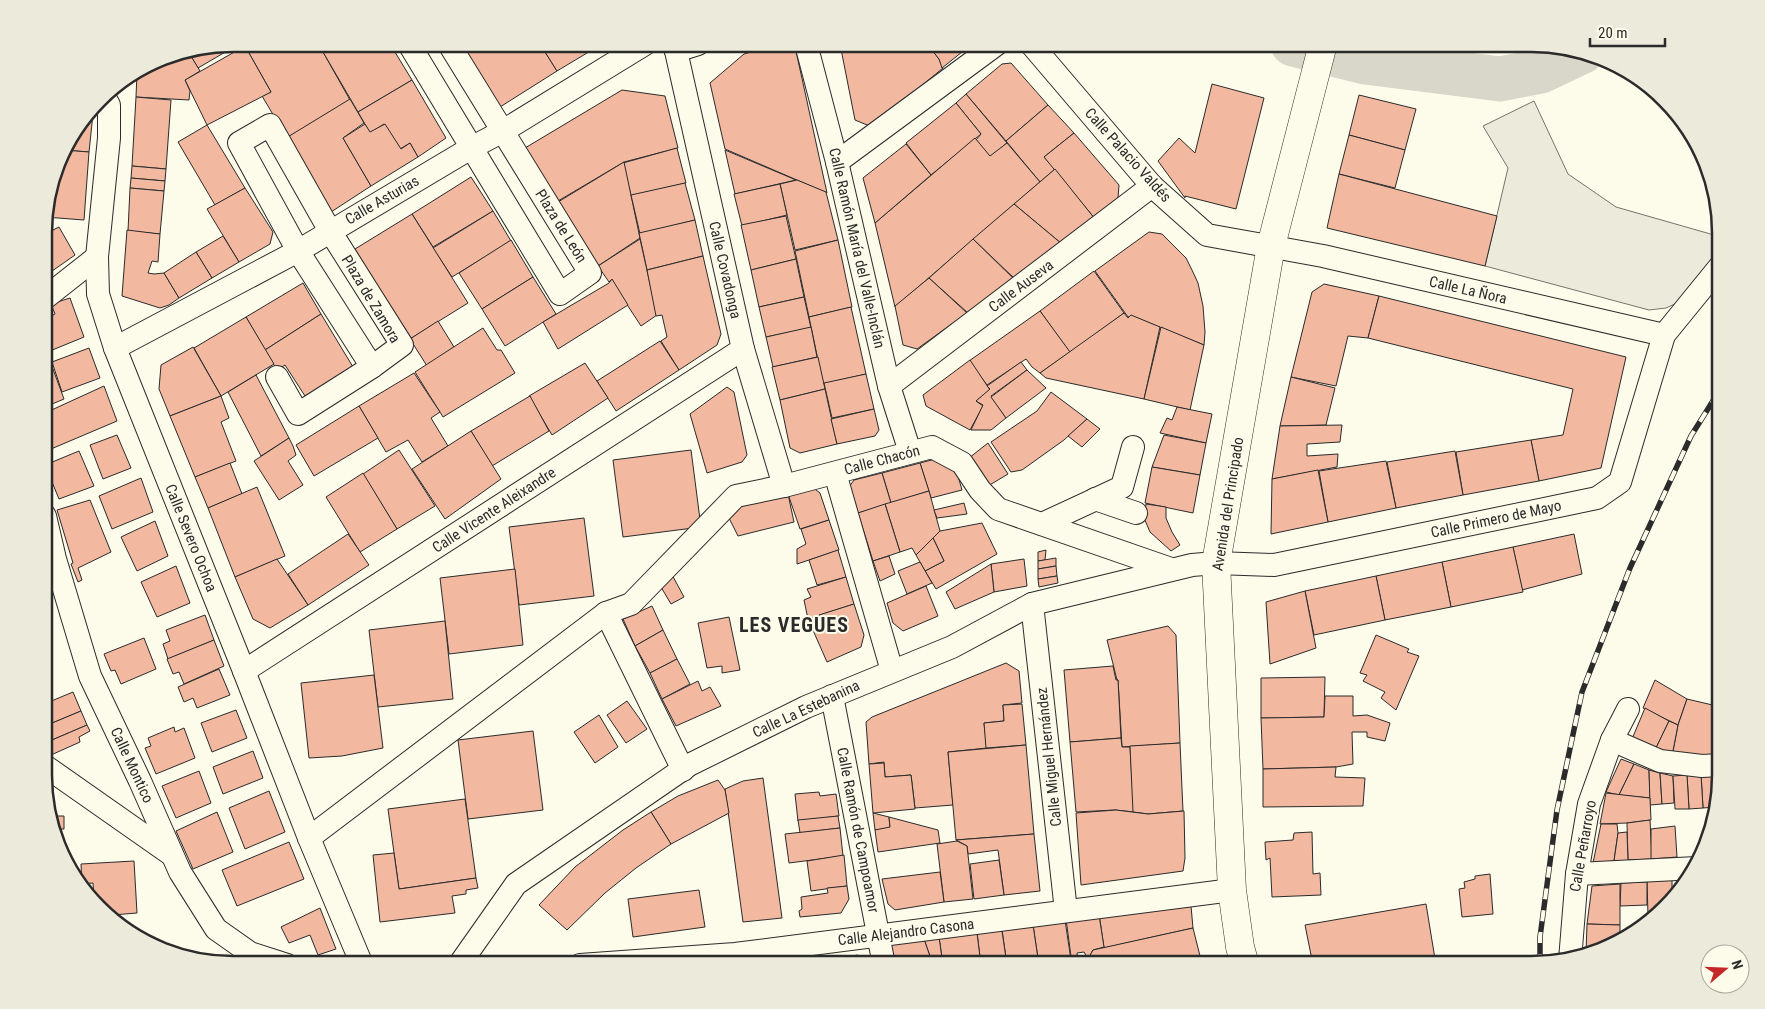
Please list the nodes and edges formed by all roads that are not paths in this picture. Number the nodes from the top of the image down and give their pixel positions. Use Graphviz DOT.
graph roads {
  1 [pos="414,52"];
  2 [pos="454,52"];
  3 [pos="633,52"];
  4 [pos="676,52"];
  5 [pos="808,52"];
  6 [pos="986,52"];
  7 [pos="1038,52"];
  8 [pos="1320,56"];
  9 [pos="108,103"];
  10 [pos="503,131"];
  11 [pos="471,148"];
  12 [pos="837,162"];
  13 [pos="1152,186"];
  14 [pos="330,231"];
  15 [pos="1271,246"];
  16 [pos="298,250"];
  17 [pos="97,257"];
  18 [pos="1712,276"];
  19 [pos="52,292"];
  20 [pos="1664,335"];
  21 [pos="115,348"];
  22 [pos="743,349"];
  23 [pos="372,367"];
  24 [pos="277,377"];
  25 [pos="889,386"];
  26 [pos="1133,447"];
  27 [pos="910,452"];
  28 [pos="835,472"];
  29 [pos="784,486"];
  30 [pos="1095,499"];
  31 [pos="1136,513"];
  32 [pos="1042,524"];
  33 [pos="52,546"];
  34 [pos="1216,563"];
  35 [pos="1171,569"];
  36 [pos="1032,604"];
  37 [pos="606,613"];
  38 [pos="244,670"];
  39 [pos="892,671"];
  40 [pos="832,696"];
  41 [pos="1628,709"];
  42 [pos="1612,740"];
  43 [pos="1712,765"];
  44 [pos="682,770"];
  45 [pos="52,771"];
  46 [pos="309,838"];
  47 [pos="172,855"];
  48 [pos="1684,873"];
  49 [pos="1577,874"];
  50 [pos="1232,890"];
  51 [pos="1066,911"];
  52 [pos="879,935"];
  53 [pos="1571,952"];
  54 [pos="259,956"];
  55 [pos="358,956"];
  56 [pos="465,956"];
  57 [pos="707,956"];
  58 [pos="882,956"];
  59 [pos="1242,956"];
  1 -- 11 [label="street"];
  2 -- 10 [label="street"];
  3 -- 10 [label="street, Calle Asturias"];
  4 -- 22 [label="street, Calle Covadonga"];
  5 -- 12 [label="street, Calle Ramón María del Valle-Inclán"];
  6 -- 12 [label="street"];
  7 -- 13 [label="street, Calle Palacio Valdés"];
  8 -- 15 [label="main road, Avenida del Principado"];
  9 -- 17 [label="street, Calle Severo Ochoa"];
  10 -- 11 [label="street, Calle Asturias"];
  10 -- 11 [label="street, Plaza de León"];
  11 -- 14 [label="street, Calle Asturias"];
  12 -- 25 [label="street, Calle Ramón María del Valle-Inclán"];
  13 -- 15 [label="street, Calle Palacio Valdés"];
  13 -- 25 [label="street, Calle Auseva"];
  14 -- 16 [label="street, Calle Asturias"];
  14 -- 16 [label="street"];
  14 -- 23 [label="street, Plaza de Zamora"];
  15 -- 20 [label="street, Calle La Ñora"];
  15 -- 34 [label="main road, Avenida del Principado"];
  16 -- 21 [label="street, Calle Asturias"];
  16 -- 23 [label="street"];
  17 -- 19 [label="street"];
  17 -- 21 [label="street, Calle Severo Ochoa"];
  18 -- 20 [label="street"];
  20 -- 34 [label="street, Calle Primero de Mayo"];
  21 -- 38 [label="street, Calle Severo Ochoa"];
  22 -- 29 [label="street, Calle Covadonga"];
  22 -- 38 [label="street, Calle Vicente Aleixandre"];
  23 -- 24 [label="street"];
  25 -- 27 [label="street, Calle Ramón María del Valle-Inclán"];
  26 -- 30 [label="street"];
  27 -- 28 [label="street, Calle Chacón"];
  27 -- 32 [label="street, Calle Chacón"];
  28 -- 29 [label="street, Calle Chacón"];
  28 -- 39 [label="street"];
  29 -- 37 [label="street, Calle Chacón"];
  30 -- 31 [label="street"];
  30 -- 32 [label="street"];
  32 -- 35 [label="street, Calle Chacón"];
  33 -- 47 [label="street, Calle Montico"];
  34 -- 35 [label="street, Calle La Estebanina"];
  34 -- 50 [label="main road, Avenida del Principado"];
  35 -- 36 [label="street, Calle La Estebanina"];
  36 -- 39 [label="street, Calle La Estebanina"];
  36 -- 51 [label="street, Calle Miguel Hernández"];
  37 -- 44 [label="street"];
  37 -- 46 [label="street, Calle Chacón"];
  38 -- 46 [label="street, Calle Severo Ochoa"];
  39 -- 40 [label="street, Calle La Estebanina"];
  40 -- 44 [label="street, Calle La Estebanina"];
  40 -- 52 [label="street, Calle Ramón de Campoamor"];
  41 -- 42 [label="street, Calle Peñarroyo"];
  42 -- 43 [label="street"];
  42 -- 49 [label="street, Calle Peñarroyo"];
  44 -- 56 [label="street, Calle La Estebanina"];
  45 -- 47 [label="street"];
  46 -- 55 [label="street, Calle Severo Ochoa"];
  47 -- 54 [label="street, Calle Montico"];
  48 -- 49 [label="street"];
  49 -- 53 [label="street, Calle Peñarroyo"];
  50 -- 51 [label="street, Calle Alejandro Casona"];
  50 -- 59 [label="main road, Avenida del Principado"];
  51 -- 52 [label="street, Calle Alejandro Casona"];
  52 -- 57 [label="street, Calle Alejandro Casona"];
  52 -- 58 [label="street, Calle Ramón de Campoamor"];
}
